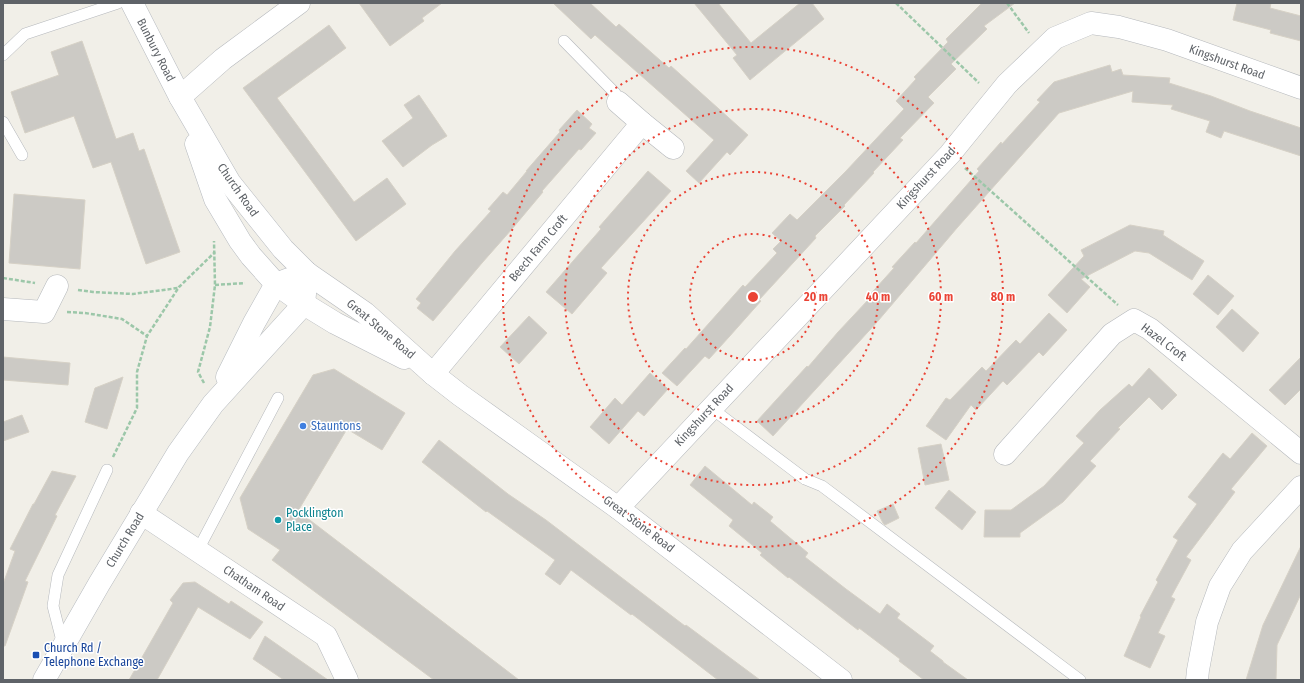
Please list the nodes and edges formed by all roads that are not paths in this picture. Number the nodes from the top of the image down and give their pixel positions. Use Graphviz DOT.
graph roads {
  1 [pos="118,3"];
  2 [pos="132,3"];
  3 [pos="298,3"];
  4 [pos="564,41"];
  5 [pos="3,55"];
  6 [pos="1301,88"];
  7 [pos="180,97"];
  8 [pos="618,102"];
  9 [pos="3,122"];
  10 [pos="642,123"];
  11 [pos="673,148"];
  12 [pos="22,155"];
  13 [pos="307,273"];
  14 [pos="276,284"];
  15 [pos="57,286"];
  16 [pos="304,304"];
  17 [pos="3,309"];
  18 [pos="433,374"];
  19 [pos="278,398"];
  20 [pos="213,404"];
  21 [pos="711,408"];
  22 [pos="1301,453"];
  23 [pos="1006,454"];
  24 [pos="107,470"];
  25 [pos="1301,487"];
  26 [pos="618,508"];
  27 [pos="141,513"];
  28 [pos="198,550"];
  29 [pos="63,645"];
  30 [pos="44,680"];
  31 [pos="347,680"];
  32 [pos="841,680"];
  33 [pos="1080,680"];
  34 [pos="1197,680"];
  1 -- 5 [label="lane"];
  2 -- 7 [label="street, Bunbury Road"];
  3 -- 7 [label="street"];
  4 -- 8 [label="lane"];
  6 -- 21 [label="street, Kingshurst Road"];
  7 -- 13 [label="street, Church Road"];
  7 -- 14 [label="street, Church Road"];
  8 -- 10 [label="street"];
  9 -- 12 [label="lane"];
  10 -- 11 [label="street"];
  10 -- 18 [label="street, Beech Farm Croft"];
  13 -- 14 [label="street"];
  13 -- 16 [label="street"];
  13 -- 18 [label="street, Great Stone Road"];
  14 -- 16 [label="street, Church Road"];
  14 -- 20 [label="street, Church Road"];
  15 -- 17 [label="street"];
  16 -- 18 [label="street, Great Stone Road"];
  16 -- 20 [label="street, Church Road"];
  18 -- 26 [label="street, Great Stone Road"];
  19 -- 28 [label="lane"];
  20 -- 27 [label="street, Church Road"];
  21 -- 26 [label="street, Kingshurst Road"];
  21 -- 33 [label="lane"];
  22 -- 23 [label="street, Hazel Croft"];
  24 -- 29 [label="lane"];
  25 -- 34 [label="street"];
  26 -- 32 [label="street, Great Stone Road"];
  27 -- 28 [label="street, Chatham Road"];
  27 -- 29 [label="street, Church Road"];
  28 -- 31 [label="street, Chatham Road"];
  29 -- 30 [label="street, Church Road"];
}
